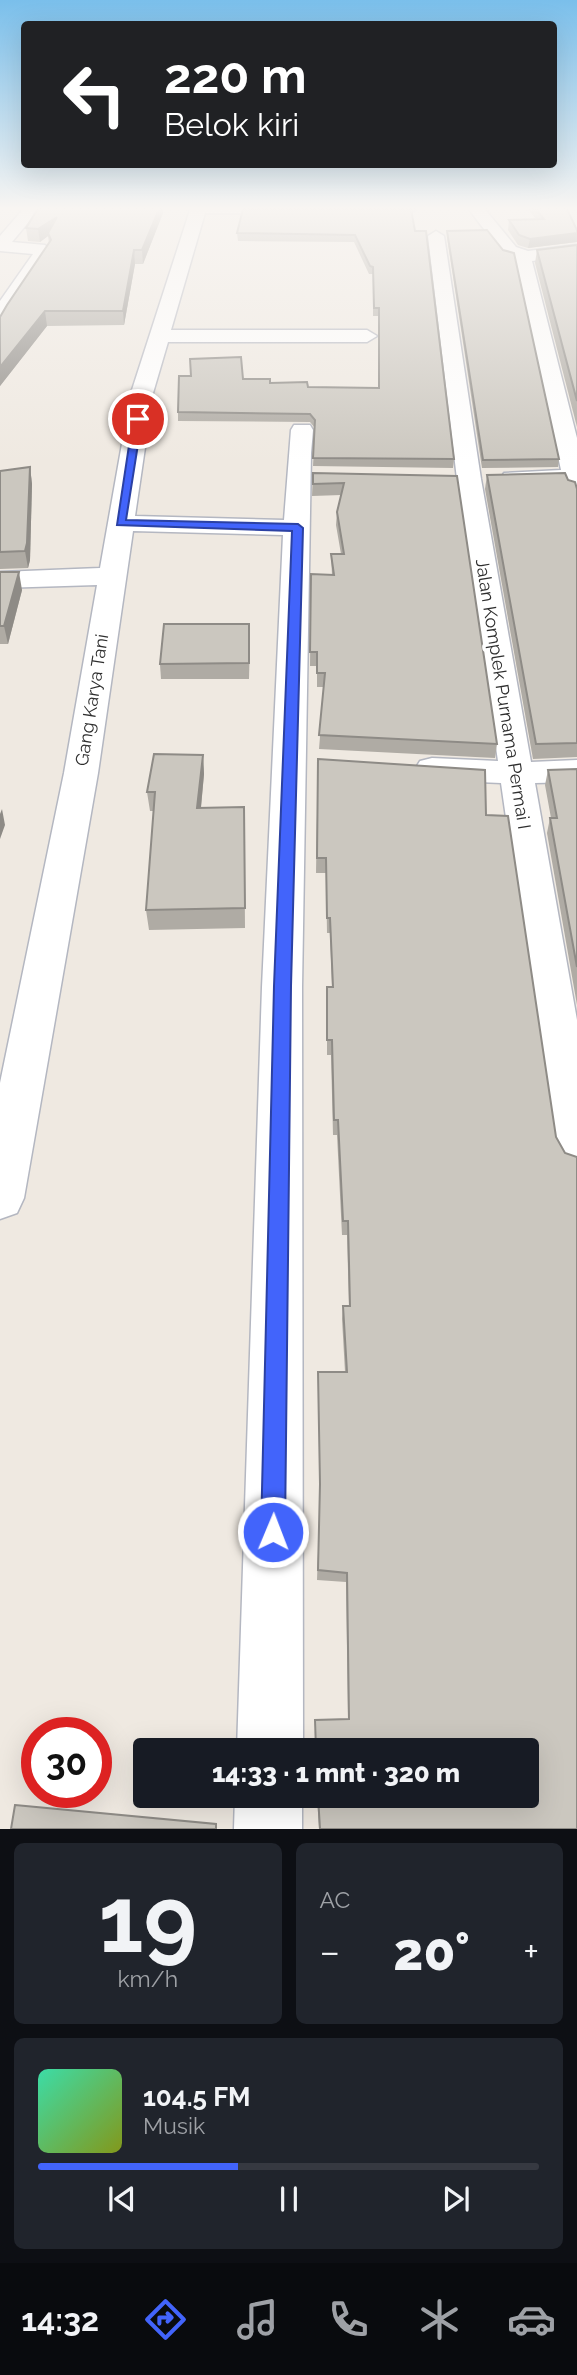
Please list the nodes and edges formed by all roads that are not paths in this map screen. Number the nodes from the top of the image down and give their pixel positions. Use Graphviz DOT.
graph roads {
  1 [pos="15,292"];
  2 [pos="172,292"];
  3 [pos="441,292"];
  4 [pos="531,292"];
  5 [pos="0,314"];
  6 [pos="366,336"];
  7 [pos="158,337"];
  8 [pos="302,430"];
  9 [pos="575,475"];
  10 [pos="456,479"];
  11 [pos="121,523"];
  12 [pos="298,528"];
  13 [pos="111,576"];
  14 [pos="0,580"];
  15 [pos="407,767"];
  16 [pos="577,771"];
  17 [pos="516,773"];
  18 [pos="577,1151"];
  19 [pos="0,1198"];
  20 [pos="270,1738"];
  21 [pos="269,1808"];
  22 [pos="268,1829"];
  1 -- 5 [label="street"];
  2 -- 7 [label="street, Gang Karya Tani"];
  3 -- 10 [label="street, Jalan Komplek Purnama Permai I"];
  4 -- 9 [label="street"];
  6 -- 7 [label="street"];
  7 -- 11 [label="street, Gang Karya Tani"];
  8 -- 12 [label="street"];
  9 -- 10 [label="street"];
  10 -- 17 [label="street, Jalan Komplek Purnama Permai I"];
  11 -- 12 [label="street"];
  11 -- 13 [label="street, Gang Karya Tani"];
  12 -- 20 [label="street"];
  13 -- 14 [label="street"];
  13 -- 19 [label="street, Gang Karya Tani"];
  15 -- 17 [label="street"];
  16 -- 17 [label="street"];
  17 -- 18 [label="street, Jalan Komplek Purnama Permai I"];
  21 -- 22 [label="street"];
}
